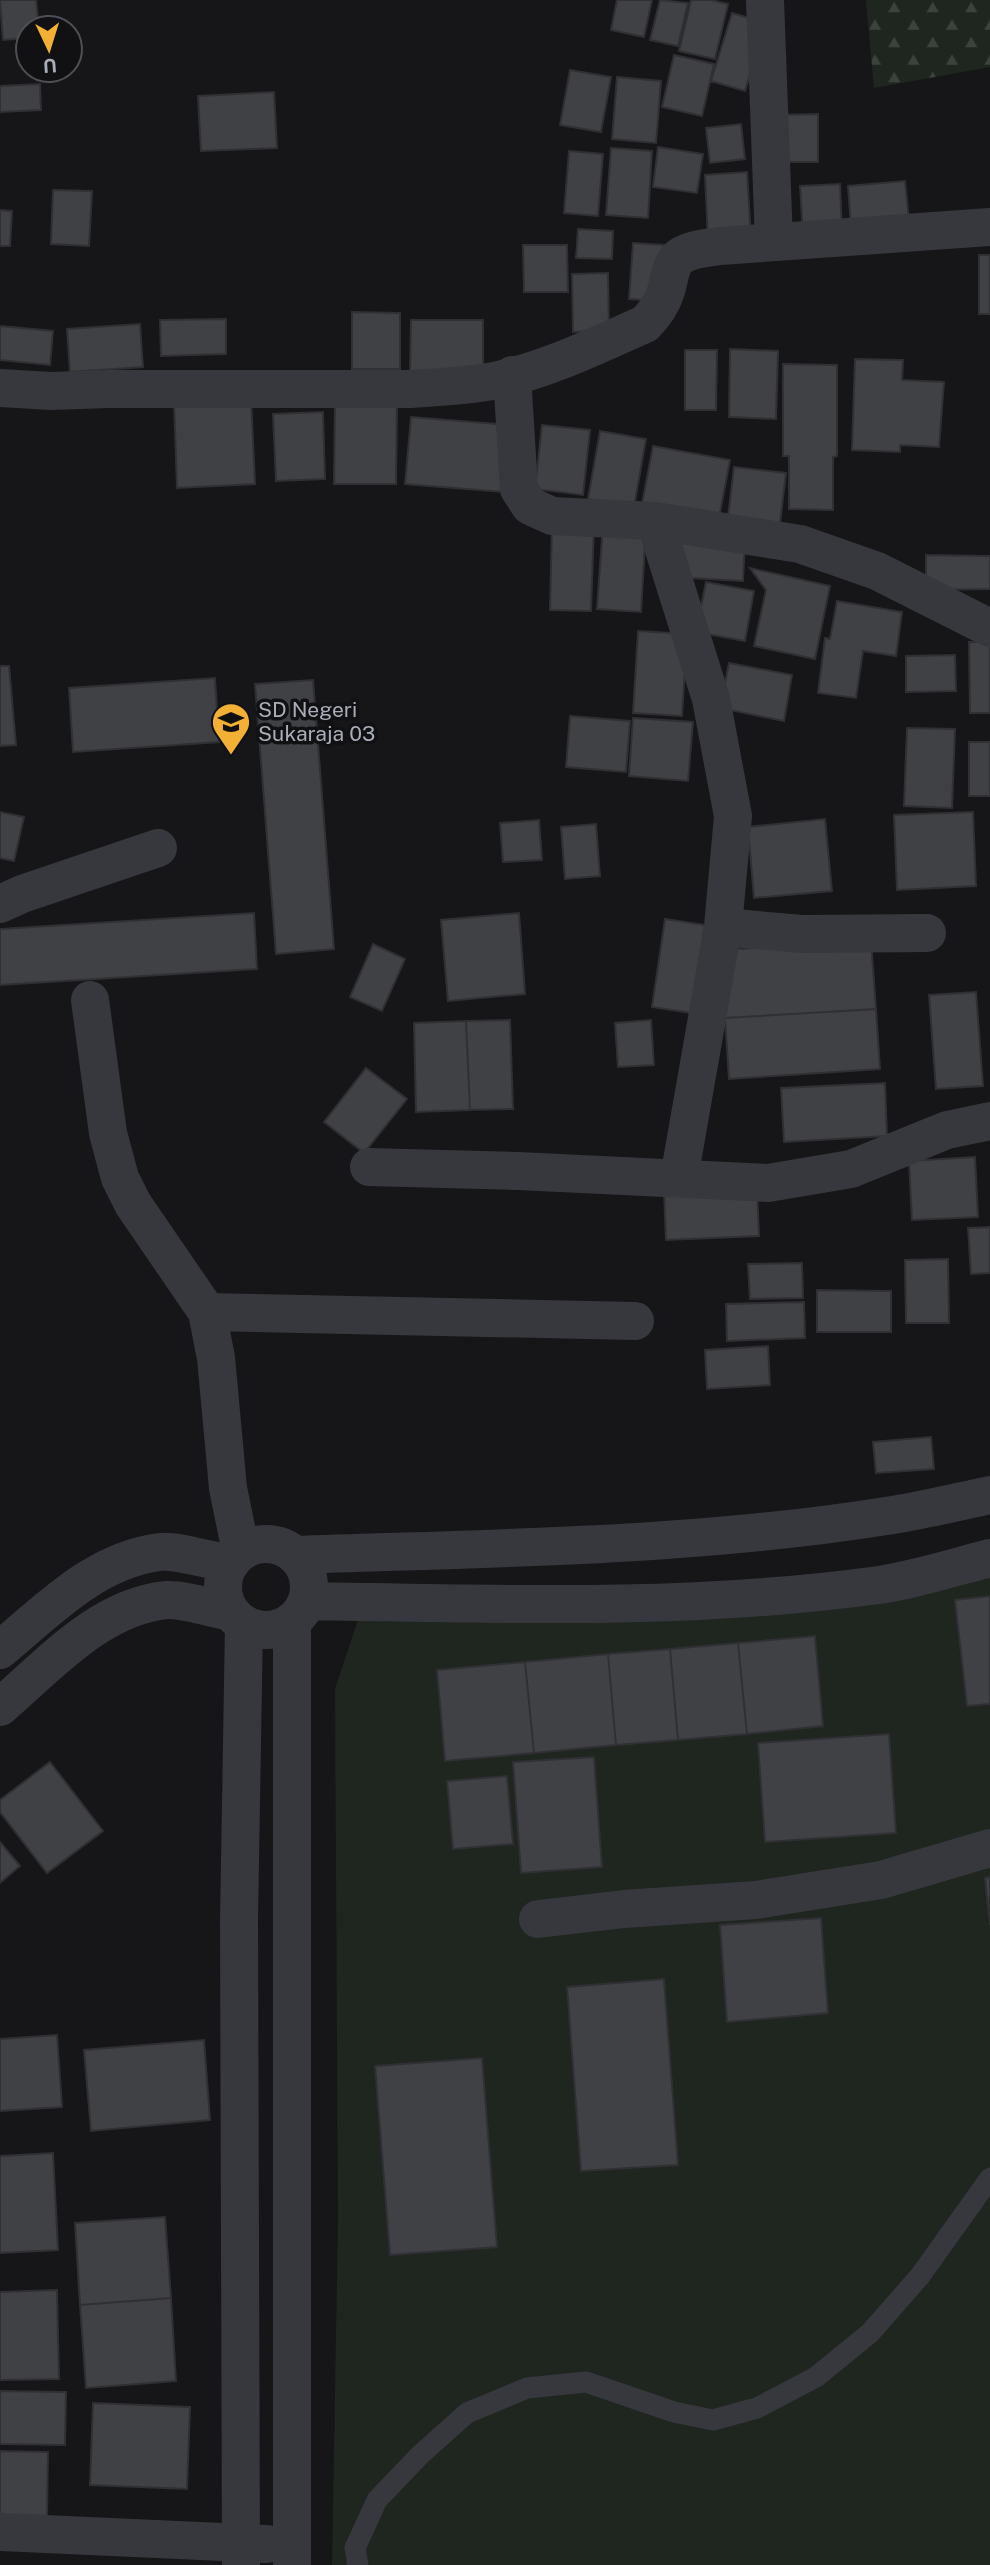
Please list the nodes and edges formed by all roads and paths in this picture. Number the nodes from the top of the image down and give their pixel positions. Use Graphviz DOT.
graph roads {
  1 [pos="765,0"];
  2 [pos="990,228"];
  3 [pos="774,242"];
  4 [pos="512,375"];
  5 [pos="0,388"];
  6 [pos="655,522"];
  7 [pos="990,628"];
  8 [pos="158,848"];
  9 [pos="0,904"];
  10 [pos="723,927"];
  11 [pos="927,933"];
  12 [pos="90,1000"];
  13 [pos="990,1121"];
  14 [pos="369,1167"];
  15 [pos="679,1178"];
  16 [pos="207,1312"];
  17 [pos="635,1321"];
  18 [pos="990,1495"];
  19 [pos="295,1555"];
  20 [pos="235,1558"];
  21 [pos="990,1558"];
  22 [pos="300,1611"];
  23 [pos="237,1618"];
  24 [pos="0,1650"];
  25 [pos="0,1707"];
  26 [pos="990,1848"];
  27 [pos="538,1919"];
  28 [pos="990,2178"];
  29 [pos="0,2532"];
  30 [pos="241,2554"];
  31 [pos="292,2555"];
  32 [pos="358,2565"];
  1 -- 3 [label="street"];
  2 -- 3 [label="street"];
  3 -- 4 [label="street"];
  4 -- 5 [label="street"];
  4 -- 6 [label="street"];
  6 -- 7 [label="street"];
  6 -- 10 [label="street"];
  8 -- 9 [label="street"];
  10 -- 11 [label="street"];
  10 -- 15 [label="street"];
  12 -- 16 [label="street"];
  13 -- 15 [label="street"];
  14 -- 15 [label="street"];
  16 -- 17 [label="street"];
  16 -- 20 [label="street"];
  18 -- 19 [label="street"];
  19 -- 20 [label="street"];
  19 -- 22 [label="street"];
  20 -- 23 [label="street"];
  20 -- 24 [label="street"];
  21 -- 22 [label="street"];
  22 -- 23 [label="street"];
  22 -- 31 [label="street"];
  23 -- 25 [label="street"];
  23 -- 30 [label="street"];
  26 -- 27 [label="street"];
  28 -- 32 [label="lane"];
  29 -- 30 [label="street"];
  30 -- 31 [label="street"];
}
